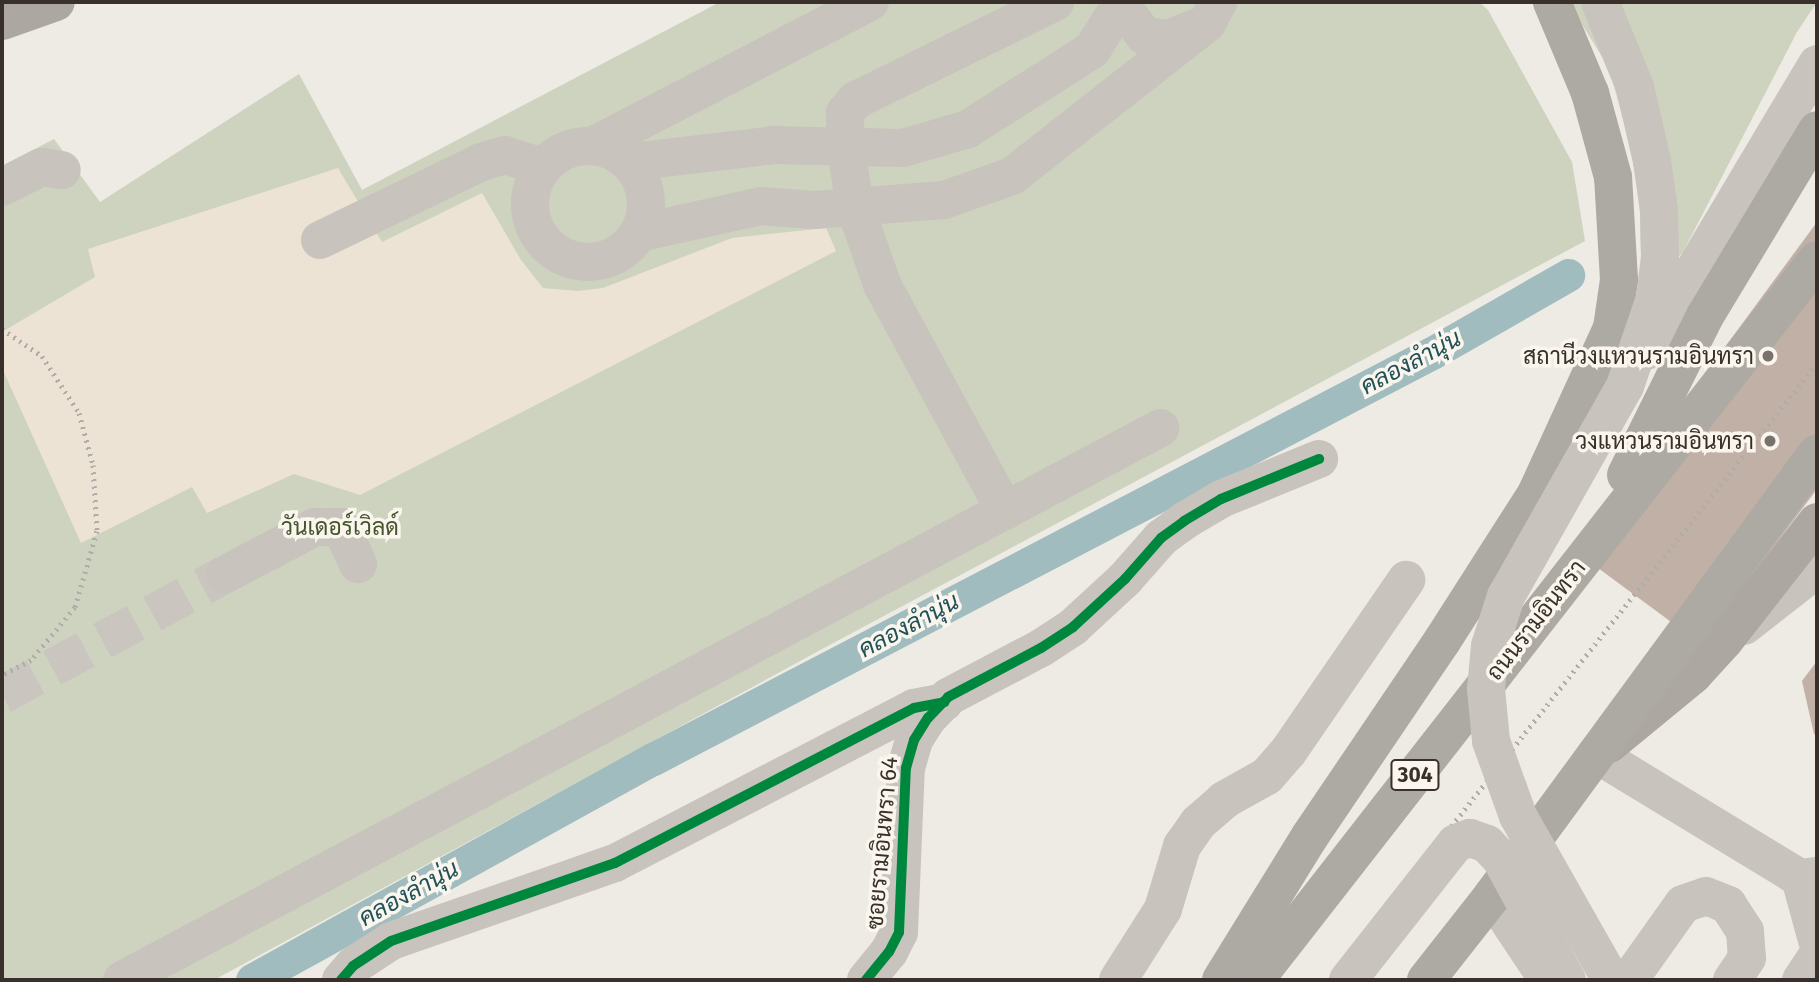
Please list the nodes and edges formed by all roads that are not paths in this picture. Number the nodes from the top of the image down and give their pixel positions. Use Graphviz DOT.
graph roads {
  1 [pos="56,2"];
  2 [pos="870,2"];
  3 [pos="1055,2"];
  4 [pos="1552,2"];
  5 [pos="1600,2"];
  6 [pos="1122,4"];
  7 [pos="1213,12"];
  8 [pos="2,21"];
  9 [pos="1817,64"];
  10 [pos="1817,130"];
  11 [pos="594,145"];
  12 [pos="846,148"];
  13 [pos="630,162"];
  14 [pos="542,167"];
  15 [pos="62,170"];
  16 [pos="2,187"];
  17 [pos="855,207"];
  18 [pos="639,233"];
  19 [pos="320,240"];
  20 [pos="1817,260"];
  21 [pos="1625,386"];
  22 [pos="1160,428"];
  23 [pos="1817,453"];
  24 [pos="1320,459"];
  25 [pos="1005,510"];
  26 [pos="1817,522"];
  27 [pos="358,564"];
  28 [pos="1817,569"];
  29 [pos="1575,570"];
  30 [pos="224,575"];
  31 [pos="1406,580"];
  32 [pos="1724,641"];
  33 [pos="944,702"];
  34 [pos="1596,754"];
  35 [pos="1809,877"];
  36 [pos="1492,896"];
  37 [pos="1579,924"];
  38 [pos="1817,940"];
  39 [pos="1817,956"];
  40 [pos="122,980"];
  41 [pos="341,980"];
  42 [pos="866,980"];
  43 [pos="1118,980"];
  44 [pos="1221,980"];
  45 [pos="1255,980"];
  46 [pos="1348,980"];
  47 [pos="1426,980"];
  48 [pos="1548,980"];
  49 [pos="1567,980"];
  50 [pos="1589,980"];
  51 [pos="1611,980"];
  52 [pos="1629,980"];
  53 [pos="1732,980"];
  54 [pos="1801,980"];
  1 -- 8 [label="main road"];
  2 -- 11 [label="street"];
  3 -- 12 [label="street"];
  4 -- 44 [label="highway"];
  5 -- 21 [label="street, bridge"];
  6 -- 7 [label="street"];
  6 -- 12 [label="street"];
  7 -- 17 [label="street"];
  9 -- 21 [label="street, bridge"];
  10 -- 29 [label="highway"];
  11 -- 13 [label="street"];
  11 -- 14 [label="street"];
  12 -- 13 [label="street"];
  12 -- 17 [label="street"];
  13 -- 18 [label="street"];
  14 -- 18 [label="street"];
  14 -- 19 [label="street"];
  15 -- 16 [label="street"];
  17 -- 18 [label="street"];
  17 -- 25 [label="street"];
  20 -- 29 [label="highway, ถนนรามอินทรา / 304"];
  21 -- 37 [label="street, bridge"];
  22 -- 25 [label="street"];
  23 -- 34 [label="highway"];
  24 -- 33 [label="street, ซอยรามอินทรา 64"];
  25 -- 40 [label="street"];
  26 -- 32 [label="main road"];
  27 -- 30 [label="street"];
  28 -- 32 [label="street"];
  29 -- 45 [label="highway, ถนนรามอินทรา / 304"];
  31 -- 43 [label="street"];
  32 -- 34 [label="main road"];
  33 -- 41 [label="street"];
  33 -- 42 [label="street, ซอยรามอินทรา 64"];
  34 -- 35 [label="street"];
  34 -- 36 [label="highway"];
  35 -- 38 [label="street"];
  36 -- 47 [label="highway"];
  36 -- 48 [label="street"];
  37 -- 50 [label="street"];
  37 -- 51 [label="street, bridge"];
  39 -- 54 [label="street"];
  46 -- 49 [label="street, bridge"];
  52 -- 53 [label="street"];
}
